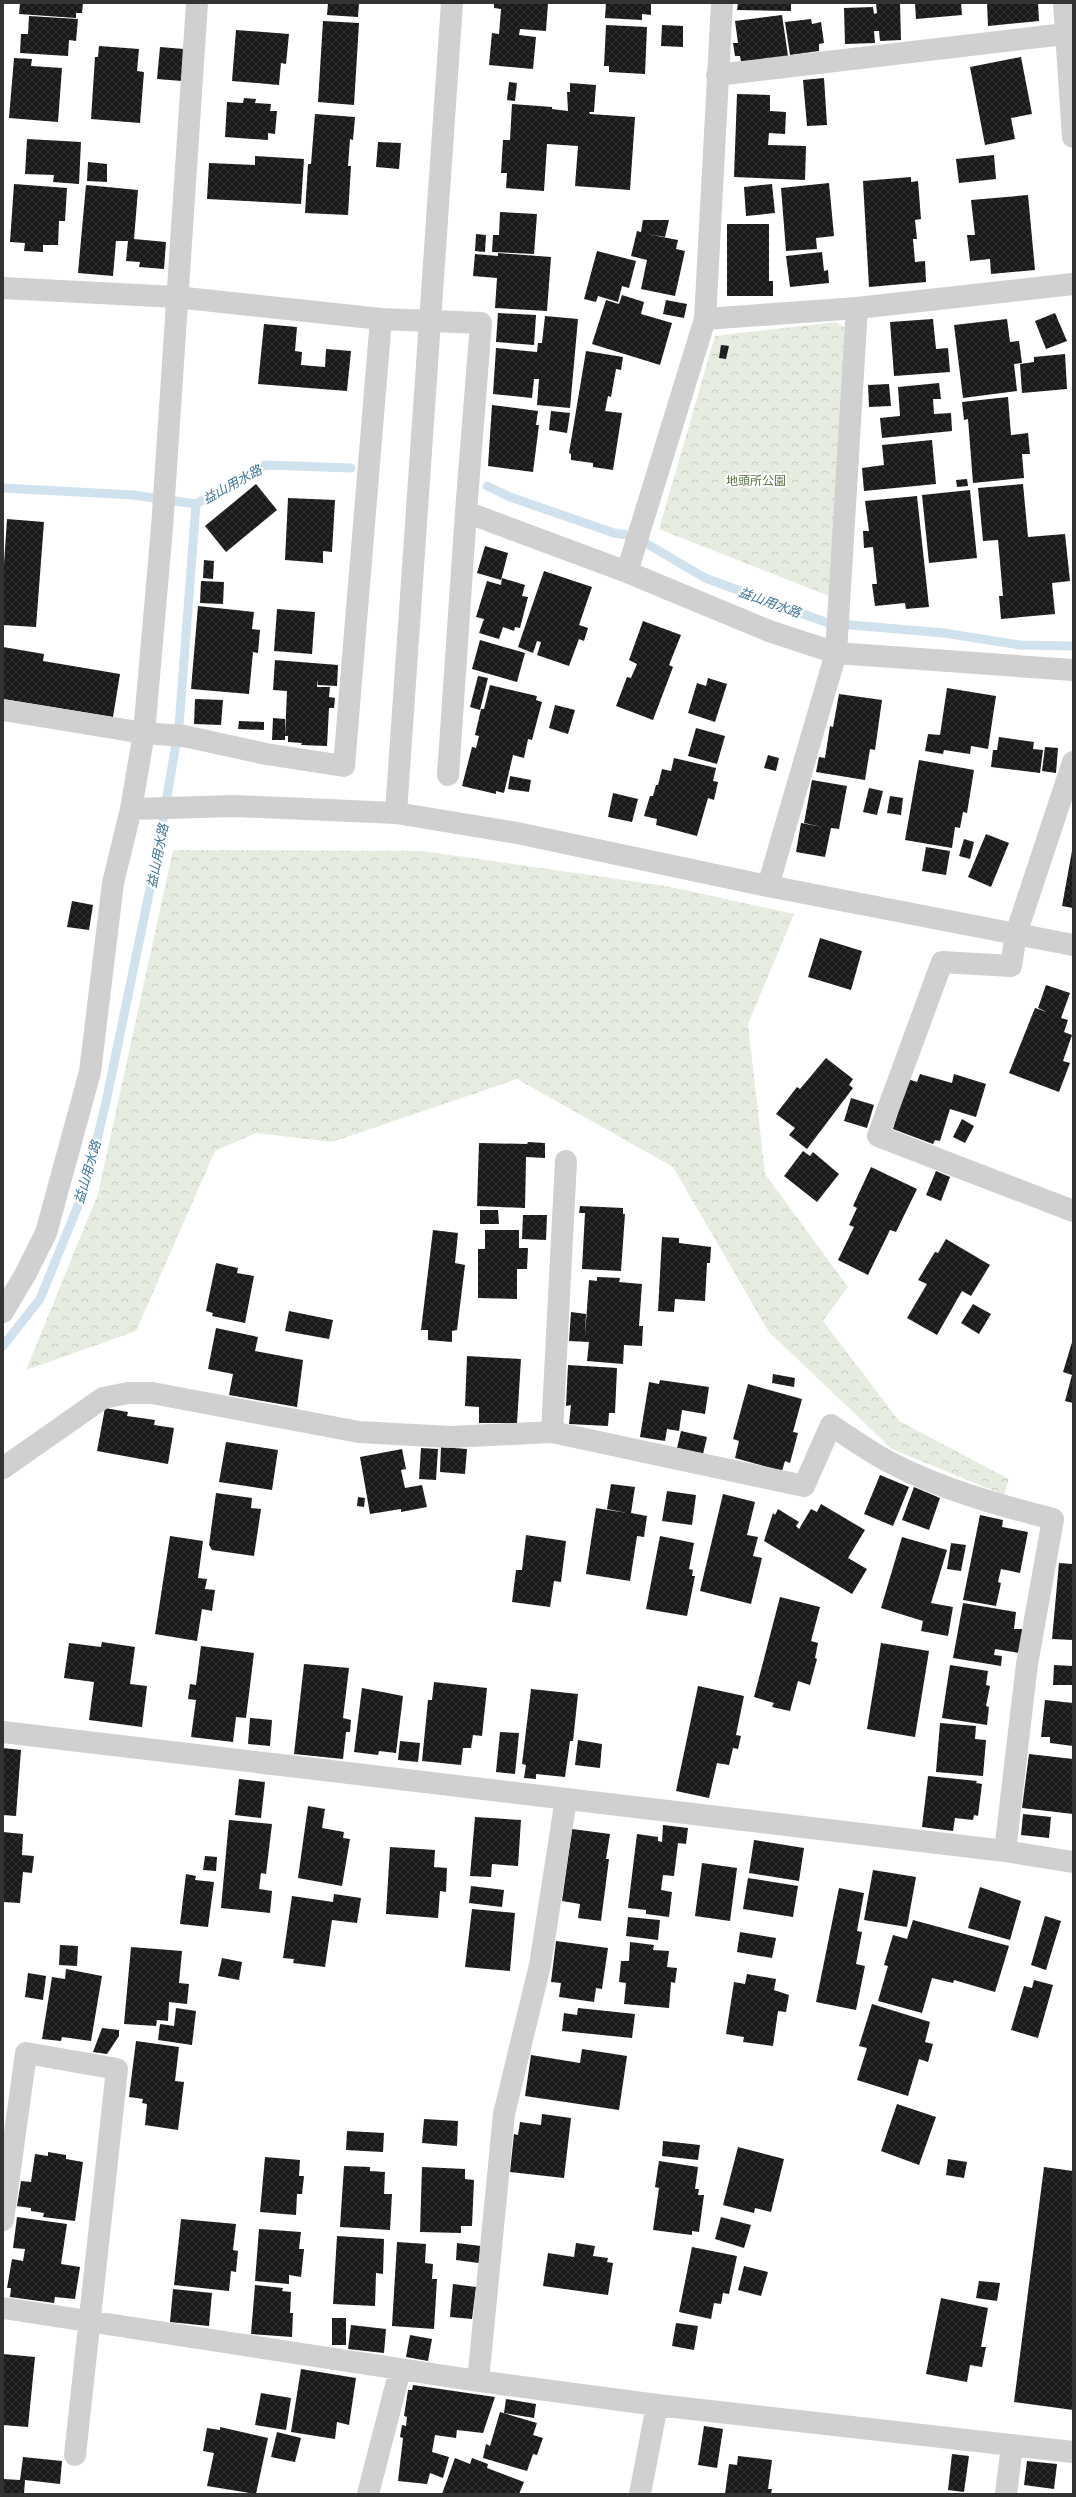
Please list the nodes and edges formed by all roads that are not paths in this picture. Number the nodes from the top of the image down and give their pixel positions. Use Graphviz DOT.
graph roads {
  1 [pos="197,3"];
  2 [pos="452,3"];
  3 [pos="722,3"];
  4 [pos="1064,3"];
  5 [pos="1070,34"];
  6 [pos="717,75"];
  7 [pos="1073,137"];
  8 [pos="1073,284"];
  9 [pos="3,288"];
  10 [pos="176,297"];
  11 [pos="857,308"];
  12 [pos="381,319"];
  13 [pos="705,319"];
  14 [pos="430,322"];
  15 [pos="466,512"];
  16 [pos="629,563"];
  17 [pos="837,646"];
  18 [pos="1073,670"];
  19 [pos="3,710"];
  20 [pos="154,733"];
  21 [pos="1073,762"];
  22 [pos="448,775"];
  23 [pos="141,809"];
  24 [pos="396,813"];
  25 [pos="768,886"];
  26 [pos="1016,934"];
  27 [pos="1073,945"];
  28 [pos="566,1161"];
  29 [pos="1073,1211"];
  30 [pos="3,1312"];
  31 [pos="552,1432"];
  32 [pos="3,1468"];
  33 [pos="3,1732"];
  34 [pos="566,1799"];
  35 [pos="1005,1851"];
  36 [pos="1073,1862"];
  37 [pos="3,2220"];
  38 [pos="3,2308"];
  39 [pos="88,2321"];
  40 [pos="400,2370"];
  41 [pos="478,2382"];
  42 [pos="657,2404"];
  43 [pos="1012,2445"];
  44 [pos="1073,2452"];
  45 [pos="75,2455"];
  46 [pos="368,2494"];
  47 [pos="640,2494"];
  48 [pos="1006,2494"];
  1 -- 10 [label="street"];
  2 -- 14 [label="street"];
  3 -- 6 [label="street"];
  4 -- 5 [label="street"];
  5 -- 6 [label="street"];
  5 -- 7 [label="street"];
  6 -- 13 [label="street"];
  8 -- 11 [label="street"];
  9 -- 10 [label="street"];
  10 -- 12 [label="street"];
  10 -- 20 [label="street"];
  11 -- 13 [label="street"];
  11 -- 17 [label="street"];
  12 -- 14 [label="street"];
  12 -- 20 [label="street"];
  13 -- 16 [label="street"];
  14 -- 15 [label="street"];
  14 -- 24 [label="street"];
  15 -- 16 [label="street"];
  15 -- 22 [label="street"];
  16 -- 17 [label="street"];
  17 -- 18 [label="street"];
  17 -- 25 [label="street"];
  19 -- 20 [label="street"];
  20 -- 23 [label="street"];
  21 -- 26 [label="street"];
  23 -- 24 [label="street"];
  23 -- 30 [label="street"];
  24 -- 25 [label="street"];
  25 -- 26 [label="street"];
  26 -- 27 [label="street"];
  26 -- 29 [label="street"];
  28 -- 31 [label="street"];
  31 -- 32 [label="street"];
  31 -- 35 [label="street"];
  33 -- 34 [label="street"];
  34 -- 35 [label="street"];
  34 -- 41 [label="street"];
  35 -- 36 [label="street"];
  37 -- 39 [label="street"];
  38 -- 39 [label="street"];
  39 -- 40 [label="street"];
  39 -- 45 [label="street"];
  40 -- 41 [label="street"];
  40 -- 46 [label="street"];
  41 -- 42 [label="street"];
  42 -- 43 [label="street"];
  42 -- 47 [label="street"];
  43 -- 44 [label="street"];
  43 -- 48 [label="street"];
}
